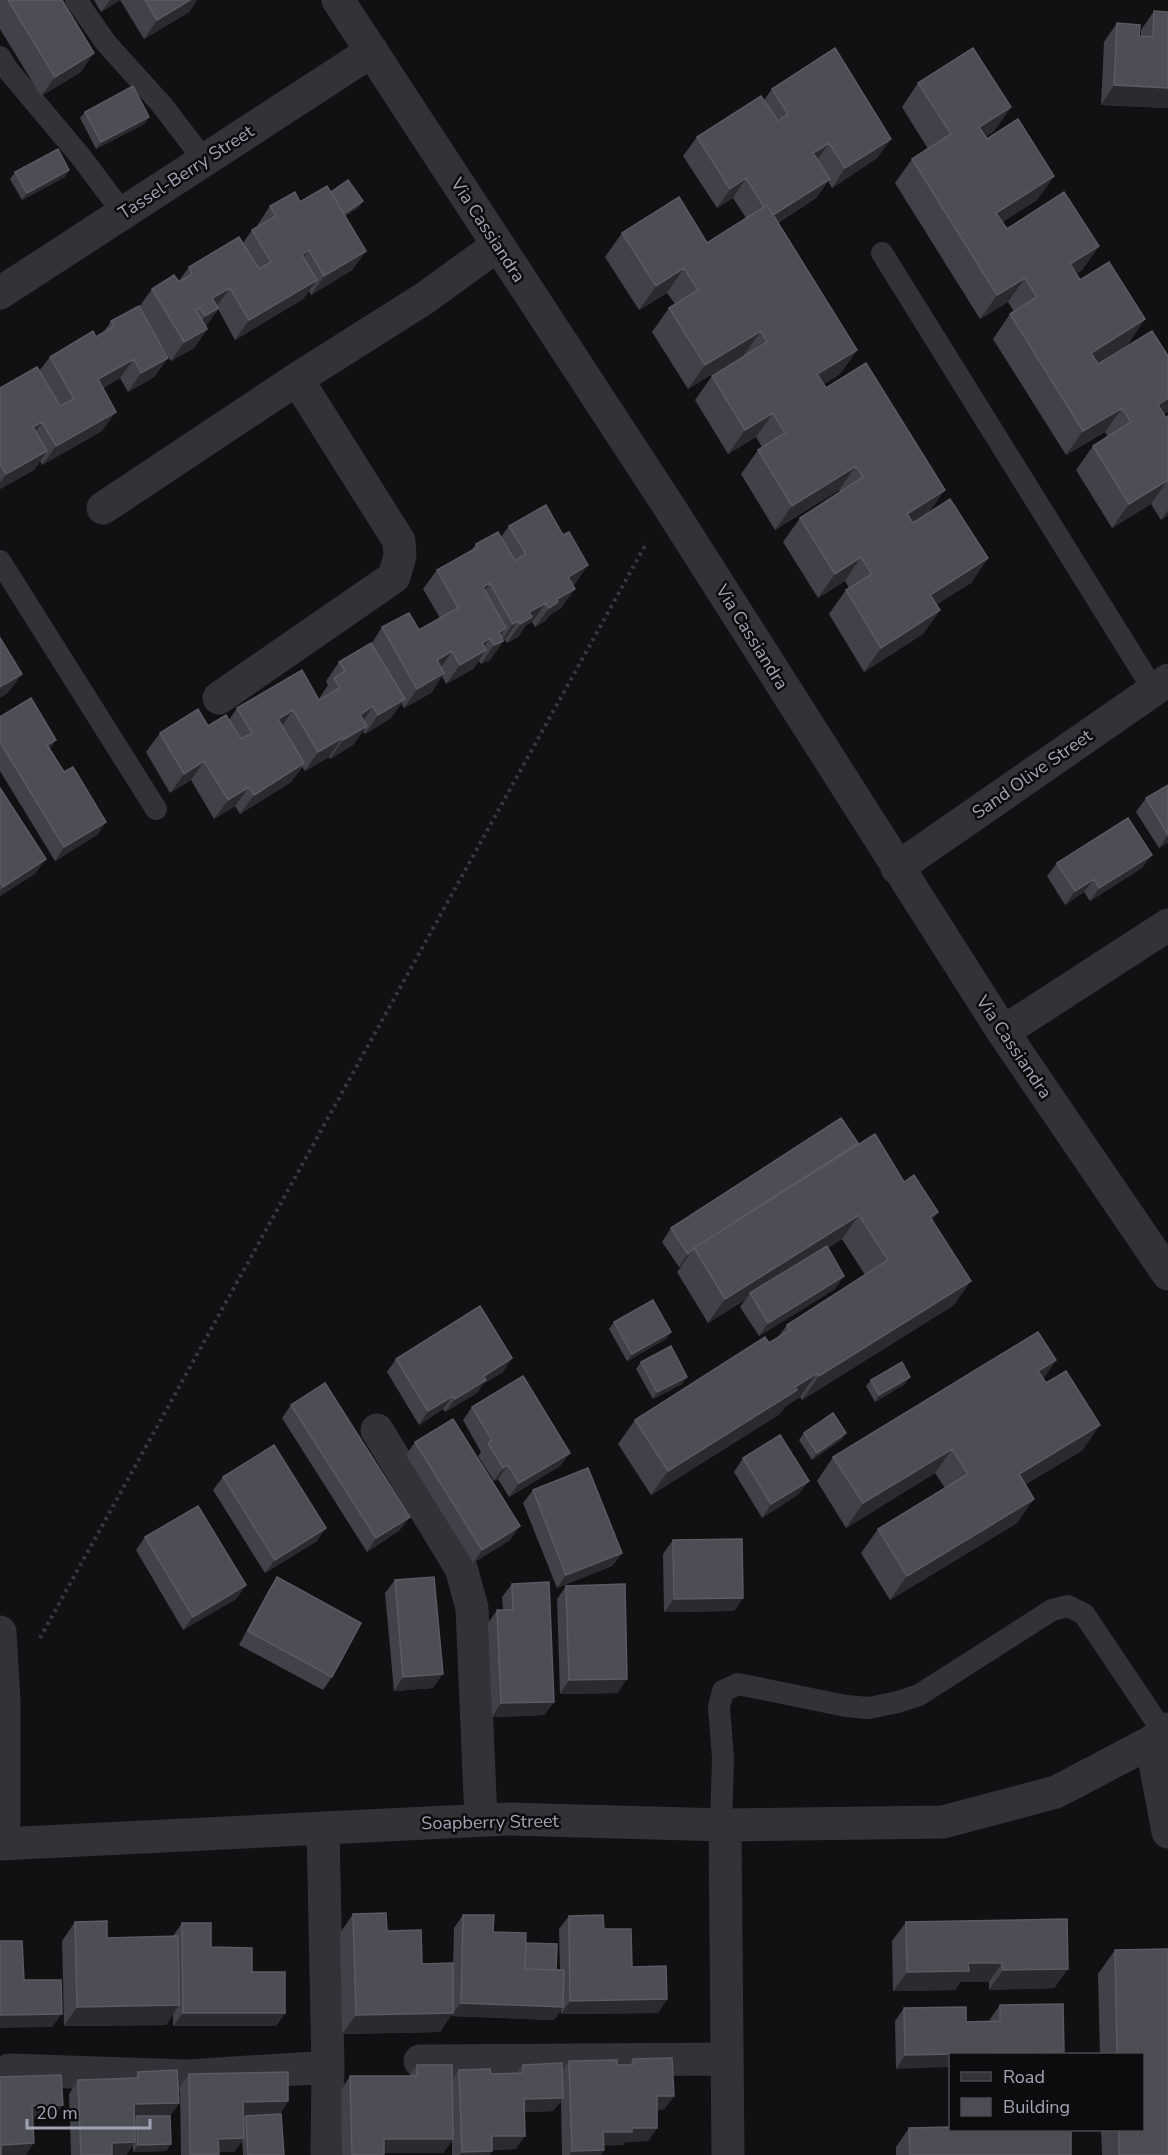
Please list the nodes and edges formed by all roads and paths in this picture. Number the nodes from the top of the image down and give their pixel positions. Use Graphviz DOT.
graph roads {
  1 [pos="76,0"];
  2 [pos="338,0"];
  3 [pos="372,51"];
  4 [pos="0,57"];
  5 [pos="204,160"];
  6 [pos="123,213"];
  7 [pos="498,246"];
  8 [pos="882,253"];
  9 [pos="0,293"];
  10 [pos="297,379"];
  11 [pos="668,505"];
  12 [pos="103,508"];
  13 [pos="0,561"];
  14 [pos="1161,685"];
  15 [pos="219,698"];
  16 [pos="156,810"];
  17 [pos="897,868"];
  18 [pos="1168,925"];
  19 [pos="1004,1032"];
  20 [pos="1168,1274"];
  21 [pos="377,1430"];
  22 [pos="0,1632"];
  23 [pos="39,1640"];
  24 [pos="1161,1735"];
  25 [pos="481,1820"];
  26 [pos="723,1825"];
  27 [pos="323,1828"];
  28 [pos="1168,1832"];
  29 [pos="2,1844"];
  30 [pos="727,2059"];
  31 [pos="420,2061"];
  32 [pos="328,2067"];
  33 [pos="9,2070"];
  34 [pos="327,2155"];
  35 [pos="728,2155"];
  1 -- 5 [label="lane"];
  2 -- 3 [label="street, Via Cassiandra"];
  3 -- 5 [label="street, Tassel-Berry Street"];
  3 -- 7 [label="street, Via Cassiandra"];
  4 -- 6 [label="lane"];
  5 -- 6 [label="street, Tassel-Berry Street"];
  6 -- 9 [label="street, Tassel-Berry Street"];
  7 -- 10 [label="street"];
  7 -- 11 [label="street, Via Cassiandra"];
  8 -- 14 [label="lane"];
  10 -- 12 [label="street"];
  10 -- 15 [label="street"];
  11 -- 17 [label="street, Via Cassiandra"];
  11 -- 23 [label="path"];
  13 -- 16 [label="lane"];
  14 -- 17 [label="street, Sand Olive Street"];
  17 -- 19 [label="street, Via Cassiandra"];
  18 -- 19 [label="street"];
  19 -- 20 [label="street, Via Cassiandra"];
  21 -- 25 [label="street"];
  22 -- 29 [label="street, Soapberry Street"];
  24 -- 26 [label="street, Soapberry Street"];
  24 -- 26 [label="lane"];
  24 -- 28 [label="street"];
  25 -- 26 [label="street, Soapberry Street"];
  25 -- 27 [label="street, Soapberry Street"];
  26 -- 30 [label="street"];
  27 -- 29 [label="street, Soapberry Street"];
  27 -- 32 [label="street"];
  30 -- 31 [label="street"];
  30 -- 35 [label="street"];
  32 -- 33 [label="street"];
  32 -- 34 [label="street"];
}
